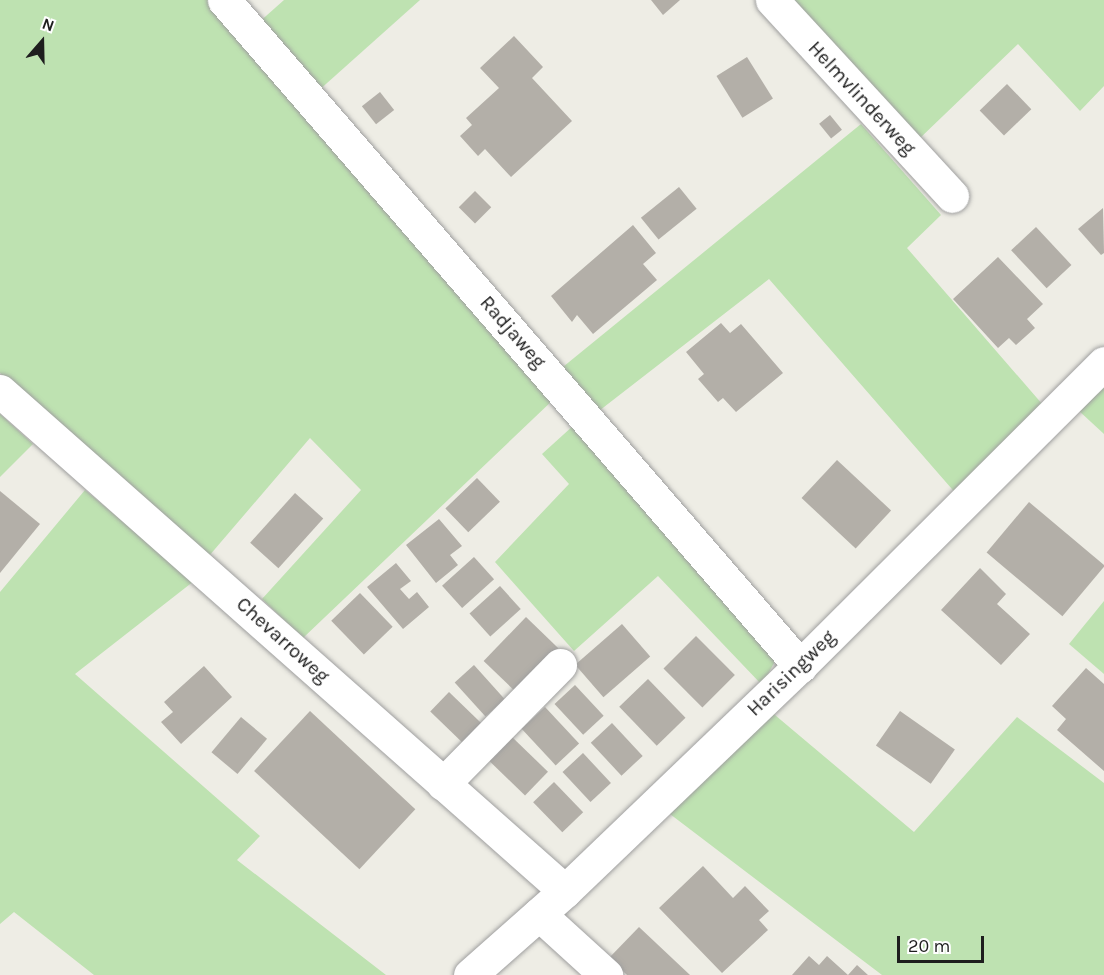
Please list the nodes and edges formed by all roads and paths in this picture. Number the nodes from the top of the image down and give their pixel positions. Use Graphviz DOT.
graph roads {
  1 [pos="224,0"];
  2 [pos="772,0"];
  3 [pos="952,196"];
  4 [pos="1104,363"];
  5 [pos="0,391"];
  6 [pos="561,665"];
  7 [pos="800,666"];
  8 [pos="443,783"];
  9 [pos="565,891"];
  10 [pos="539,914"];
  11 [pos="470,975"];
  12 [pos="606,975"];
  1 -- 7 [label="street, Radjaweg"];
  2 -- 3 [label="street, Helmvlinderweg"];
  4 -- 7 [label="street, Harisingweg"];
  5 -- 8 [label="street, Chevarroweg"];
  6 -- 8 [label="street"];
  7 -- 9 [label="street, Harisingweg"];
  8 -- 9 [label="street, Chevarroweg"];
  9 -- 10 [label="street, Harisingweg"];
  10 -- 11 [label="street, Harisingweg"];
  10 -- 12 [label="street"];
}
